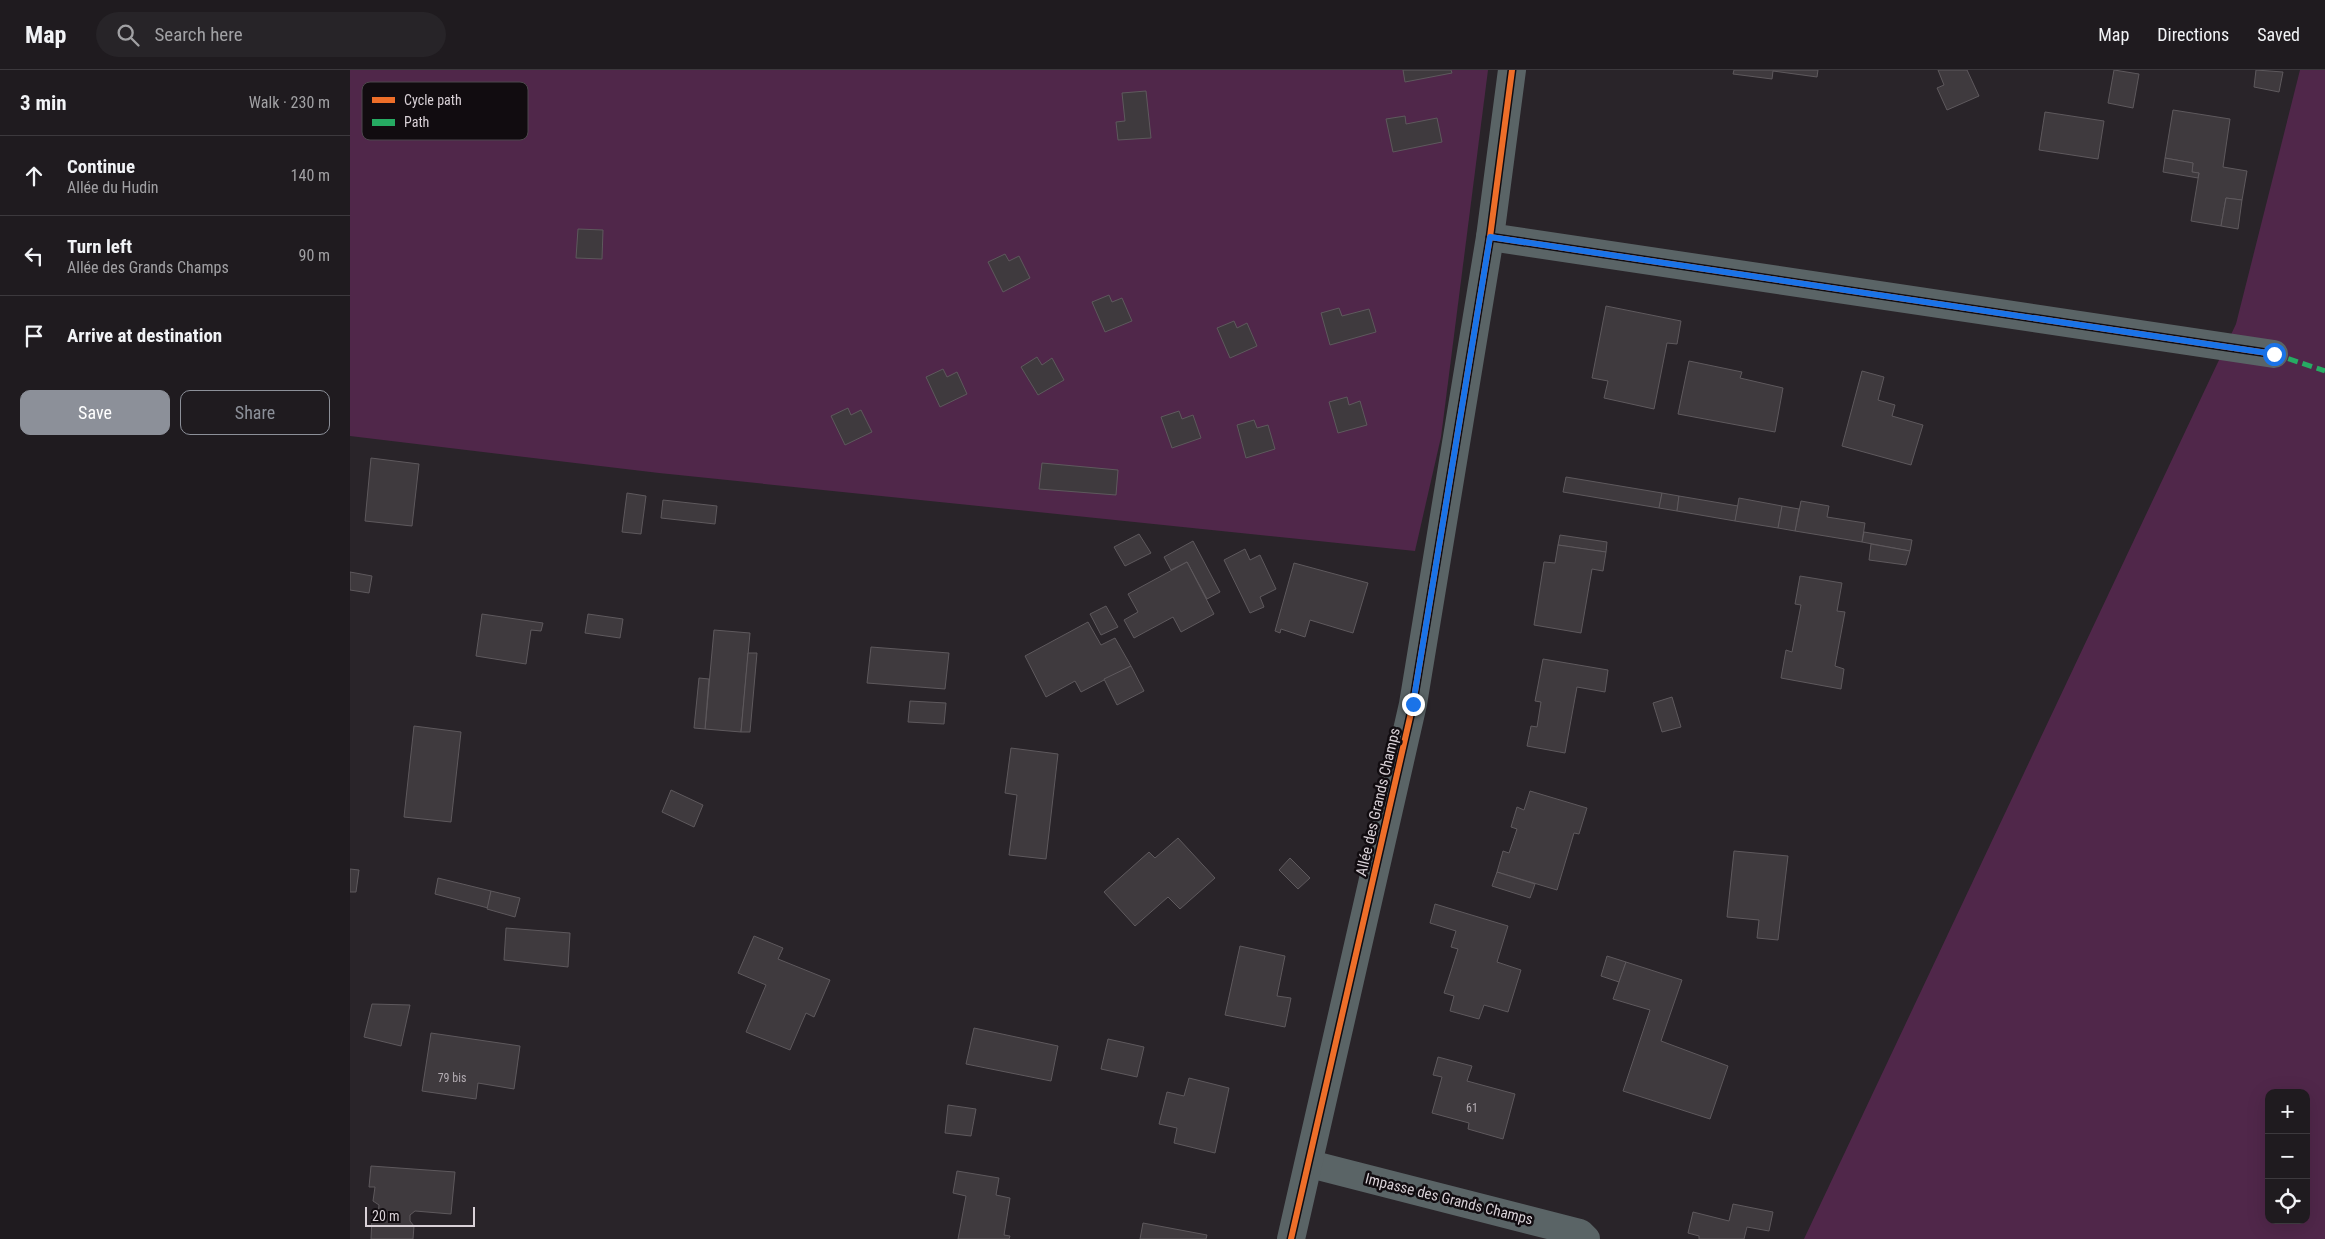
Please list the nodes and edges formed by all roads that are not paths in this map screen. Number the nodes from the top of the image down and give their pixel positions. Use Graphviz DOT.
graph roads {
  1 [pos="1512,70"];
  2 [pos="1490,237"];
  3 [pos="2274,354"];
  4 [pos="1310,1164"];
  5 [pos="1291,1239"];
  6 [pos="1586,1239"];
  1 -- 2 [label="street, Allée des Grands Champs"];
  2 -- 3 [label="street"];
  2 -- 4 [label="street, Allée des Grands Champs"];
  4 -- 5 [label="street, Allée des Grands Champs"];
  4 -- 6 [label="street, Impasse des Grands Champs"];
}
